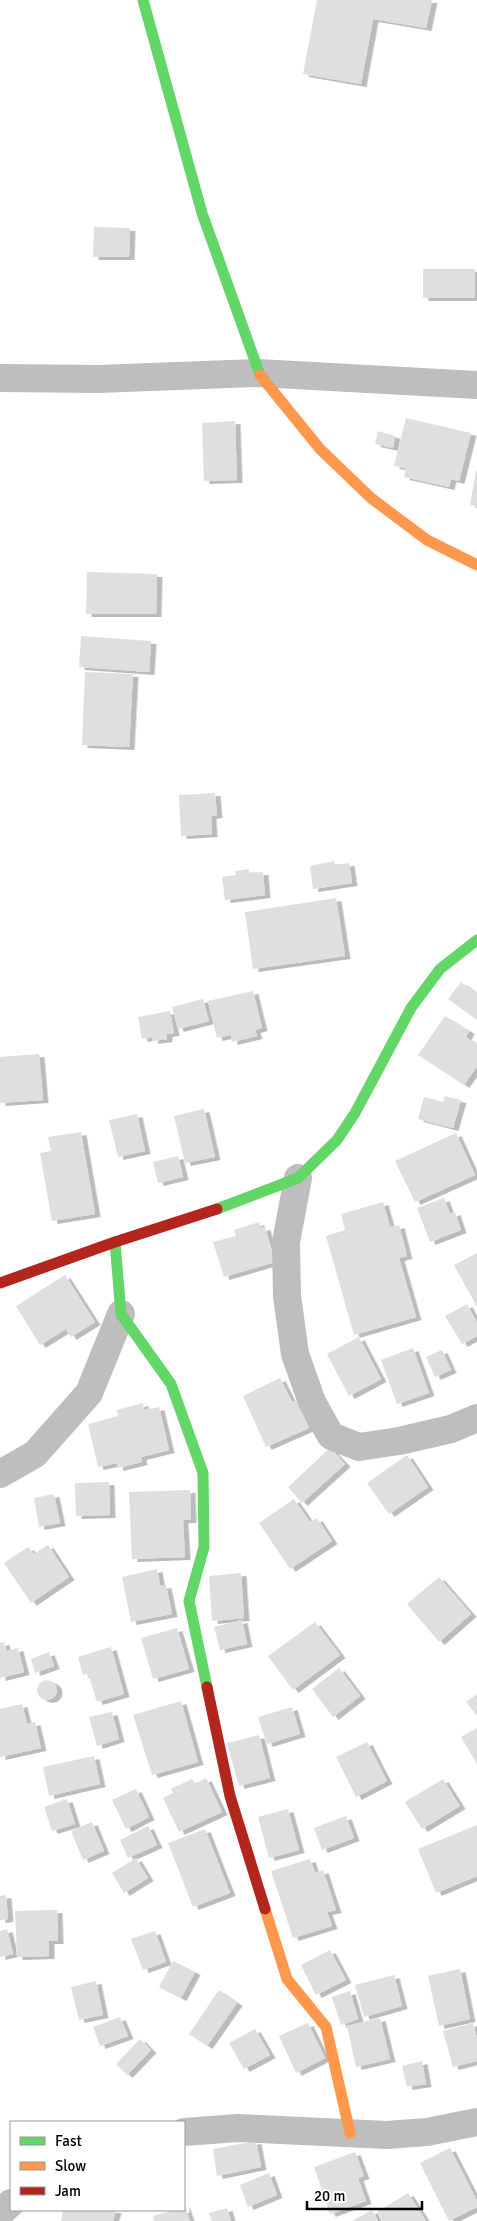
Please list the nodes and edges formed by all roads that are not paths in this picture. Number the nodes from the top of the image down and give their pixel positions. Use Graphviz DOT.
graph roads {
  1 [pos="144,0"];
  2 [pos="258,374"];
  3 [pos="0,378"];
  4 [pos="477,385"];
  5 [pos="477,565"];
  6 [pos="477,940"];
  7 [pos="298,1178"];
  8 [pos="115,1242"];
  9 [pos="0,1283"];
  10 [pos="122,1314"];
  11 [pos="477,1418"];
  12 [pos="0,1474"];
  13 [pos="477,2122"];
  14 [pos="185,2132"];
  15 [pos="350,2133"];
  16 [pos="10,2204"];
  17 [pos="0,2213"];
  1 -- 2 [label="street"];
  2 -- 3 [label="street"];
  2 -- 4 [label="street"];
  2 -- 5 [label="street"];
  6 -- 7 [label="street"];
  7 -- 8 [label="street"];
  7 -- 11 [label="street"];
  8 -- 9 [label="street"];
  8 -- 10 [label="street"];
  10 -- 12 [label="street"];
  10 -- 15 [label="street"];
  13 -- 15 [label="street"];
  14 -- 15 [label="street"];
  16 -- 17 [label="street"];
}
